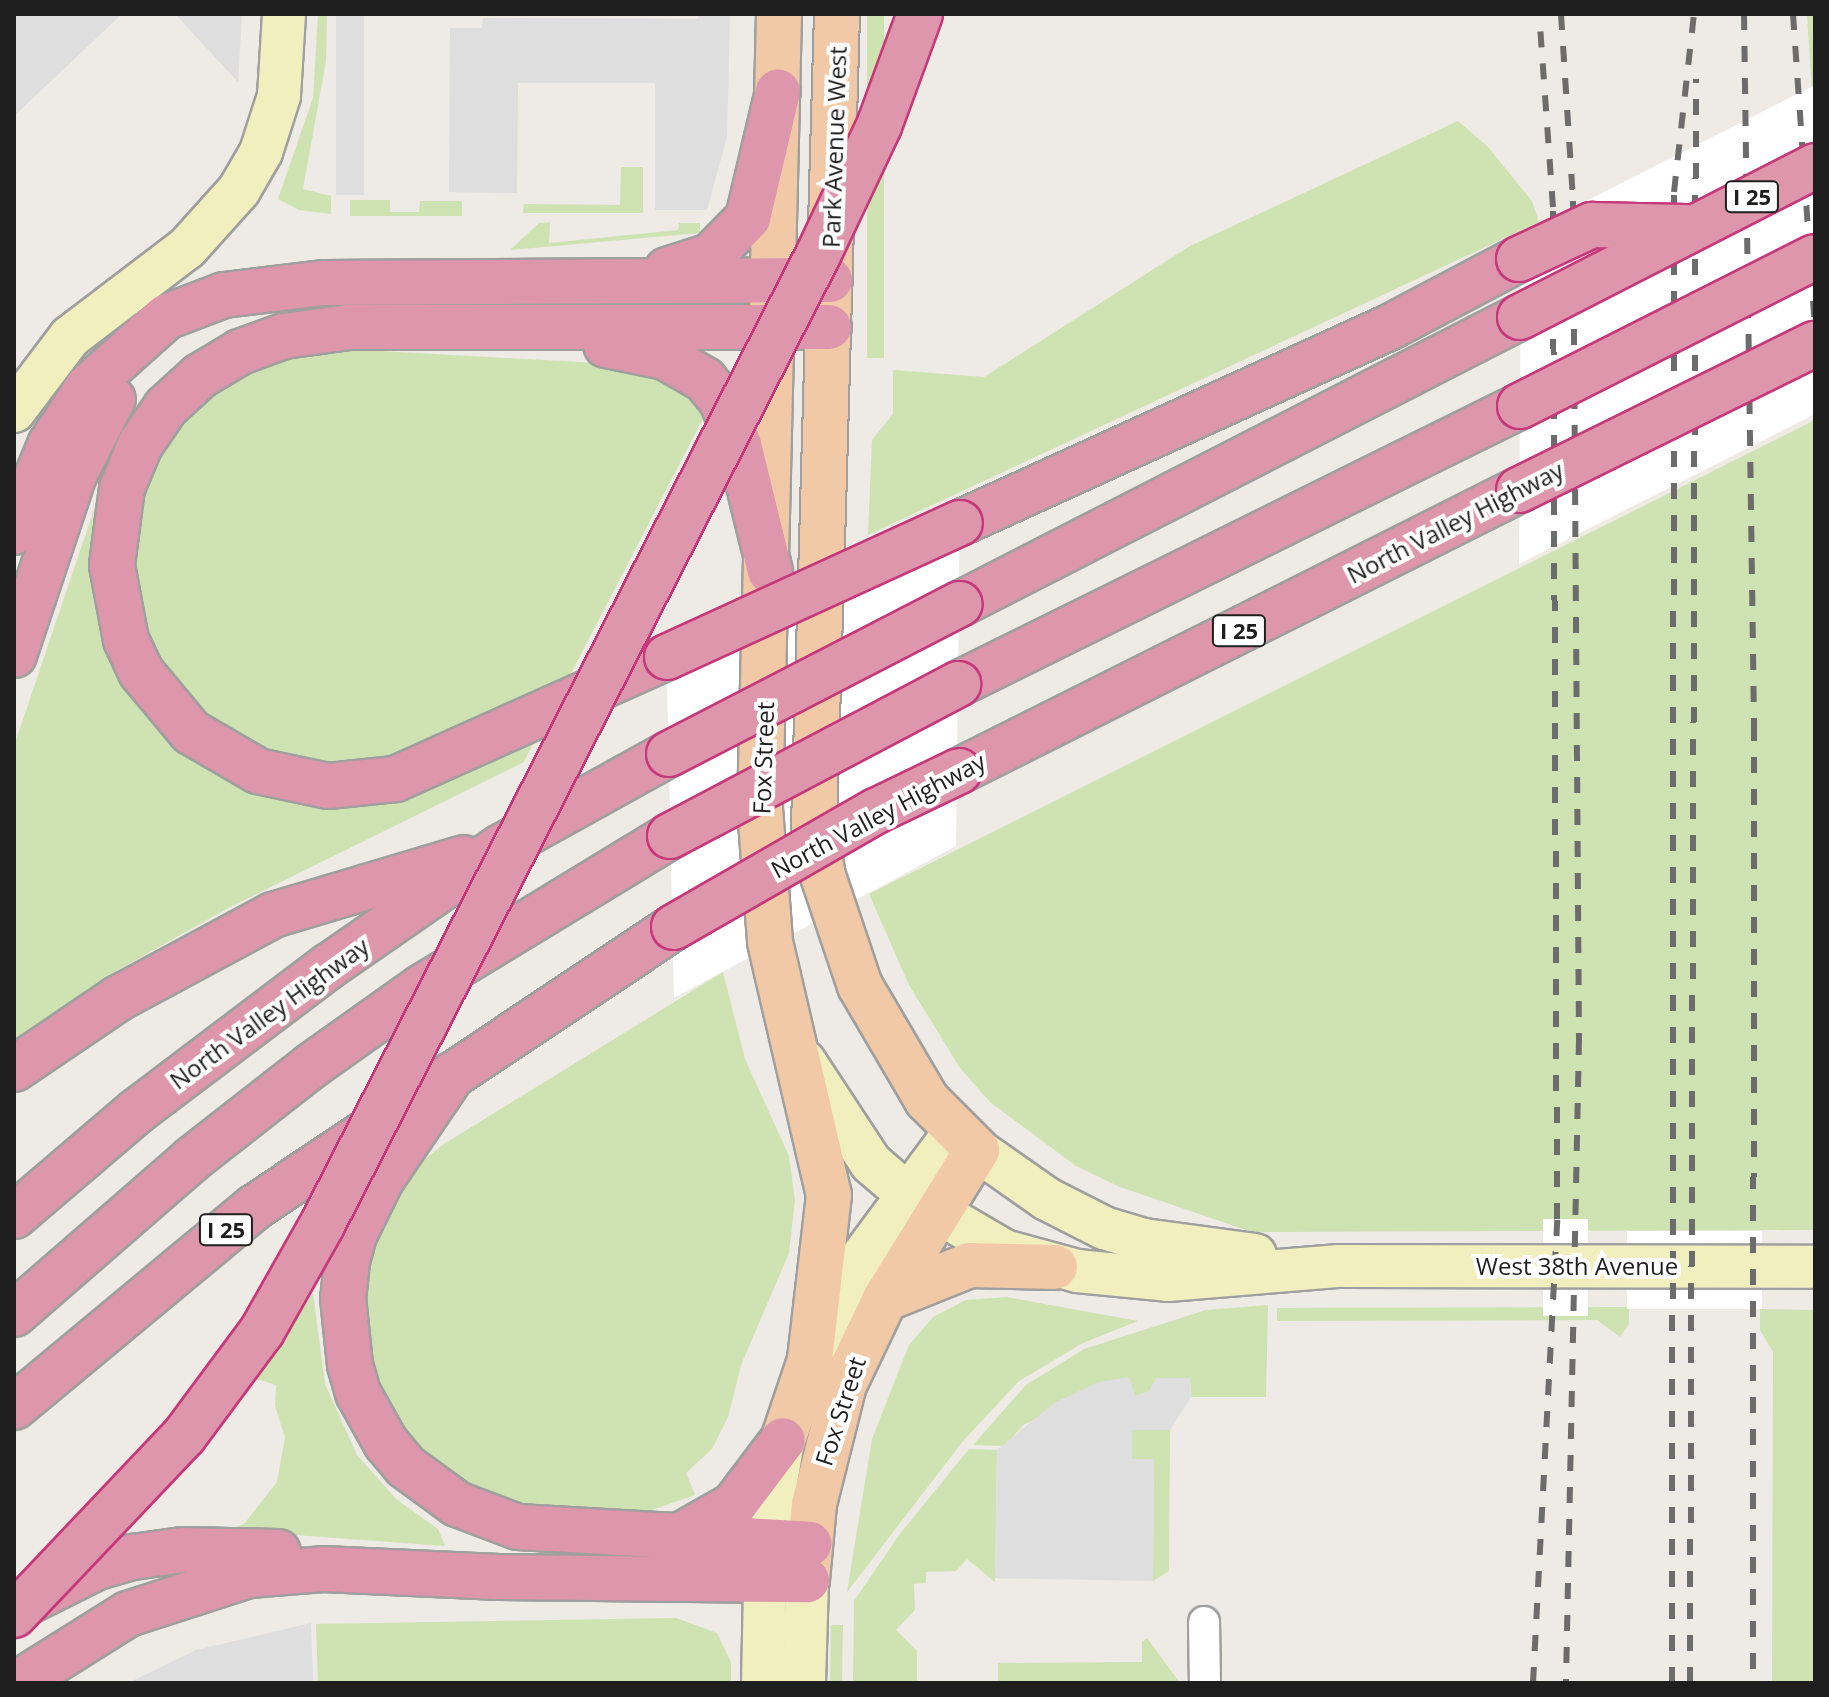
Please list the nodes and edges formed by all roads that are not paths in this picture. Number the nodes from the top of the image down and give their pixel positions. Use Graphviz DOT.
graph roads {
  1 [pos="284,14"];
  2 [pos="779,14"];
  3 [pos="837,14"];
  4 [pos="920,14"];
  5 [pos="778,91"];
  6 [pos="1815,166"];
  7 [pos="1688,227"];
  8 [pos="1815,257"];
  9 [pos="614,280"];
  10 [pos="776,280"];
  11 [pos="830,280"];
  12 [pos="323,283"];
  13 [pos="437,326"];
  14 [pos="775,327"];
  15 [pos="829,327"];
  16 [pos="1815,344"];
  17 [pos="14,411"];
  18 [pos="14,532"];
  19 [pos="770,571"];
  20 [pos="14,655"];
  21 [pos="501,847"];
  22 [pos="782,995"];
  23 [pos="14,1069"];
  24 [pos="453,1074"];
  25 [pos="966,1141"];
  26 [pos="922,1204"];
  27 [pos="14,1216"];
  28 [pos="1339,1266"];
  29 [pos="1055,1267"];
  30 [pos="1815,1267"];
  31 [pos="885,1299"];
  32 [pos="14,1314"];
  33 [pos="810,1360"];
  34 [pos="14,1407"];
  35 [pos="783,1440"];
  36 [pos="676,1538"];
  37 [pos="765,1561"];
  38 [pos="808,1562"];
  39 [pos="499,1577"];
  40 [pos="14,1612"];
  41 [pos="1204,1622"];
  42 [pos="18,1683"];
  43 [pos="763,1683"];
  44 [pos="804,1683"];
  45 [pos="1205,1683"];
  1 -- 17 [label="main road"];
  2 -- 5 [label="main road"];
  3 -- 11 [label="main road, Park Avenue West"];
  4 -- 40 [label="highway, bridge"];
  5 -- 9 [label="highway"];
  5 -- 10 [label="main road"];
  6 -- 7 [label="highway, North Valley Highway / I 25, bridge"];
  7 -- 13 [label="highway, bridge"];
  7 -- 21 [label="highway, North Valley Highway / I 25, bridge"];
  8 -- 32 [label="highway, bridge"];
  9 -- 10 [label="highway"];
  9 -- 12 [label="highway"];
  10 -- 11 [label="highway"];
  10 -- 14 [label="main road, Fox Street"];
  11 -- 15 [label="main road"];
  12 -- 18 [label="highway"];
  12 -- 20 [label="highway"];
  13 -- 14 [label="highway"];
  13 -- 19 [label="highway"];
  14 -- 15 [label="highway"];
  14 -- 19 [label="main road, Fox Street"];
  15 -- 25 [label="main road"];
  16 -- 24 [label="highway, North Valley Highway / I 25, bridge"];
  19 -- 22 [label="main road, Fox Street"];
  21 -- 23 [label="highway"];
  21 -- 27 [label="highway, North Valley Highway / I 25"];
  22 -- 26 [label="main road, Fox Street"];
  22 -- 33 [label="main road"];
  24 -- 34 [label="highway, North Valley Highway / I 25"];
  24 -- 36 [label="highway"];
  25 -- 26 [label="main road, Fox Street"];
  25 -- 28 [label="main road, West 38th Avenue"];
  26 -- 29 [label="main road, West 38th Avenue"];
  26 -- 31 [label="main road, Fox Street"];
  26 -- 33 [label="main road, Fox Street"];
  28 -- 29 [label="main road, West 38th Avenue"];
  28 -- 30 [label="main road, West 38th Avenue"];
  29 -- 31 [label="main road"];
  31 -- 38 [label="main road, Fox Street"];
  33 -- 35 [label="main road, Fox Street"];
  35 -- 36 [label="highway"];
  35 -- 37 [label="main road, Fox Street"];
  36 -- 37 [label="highway"];
  37 -- 38 [label="highway"];
  37 -- 39 [label="highway"];
  37 -- 43 [label="main road, Fox Street"];
  38 -- 44 [label="main road, Fox Street"];
  39 -- 40 [label="highway"];
  39 -- 42 [label="highway"];
  41 -- 45 [label="street"];
}
